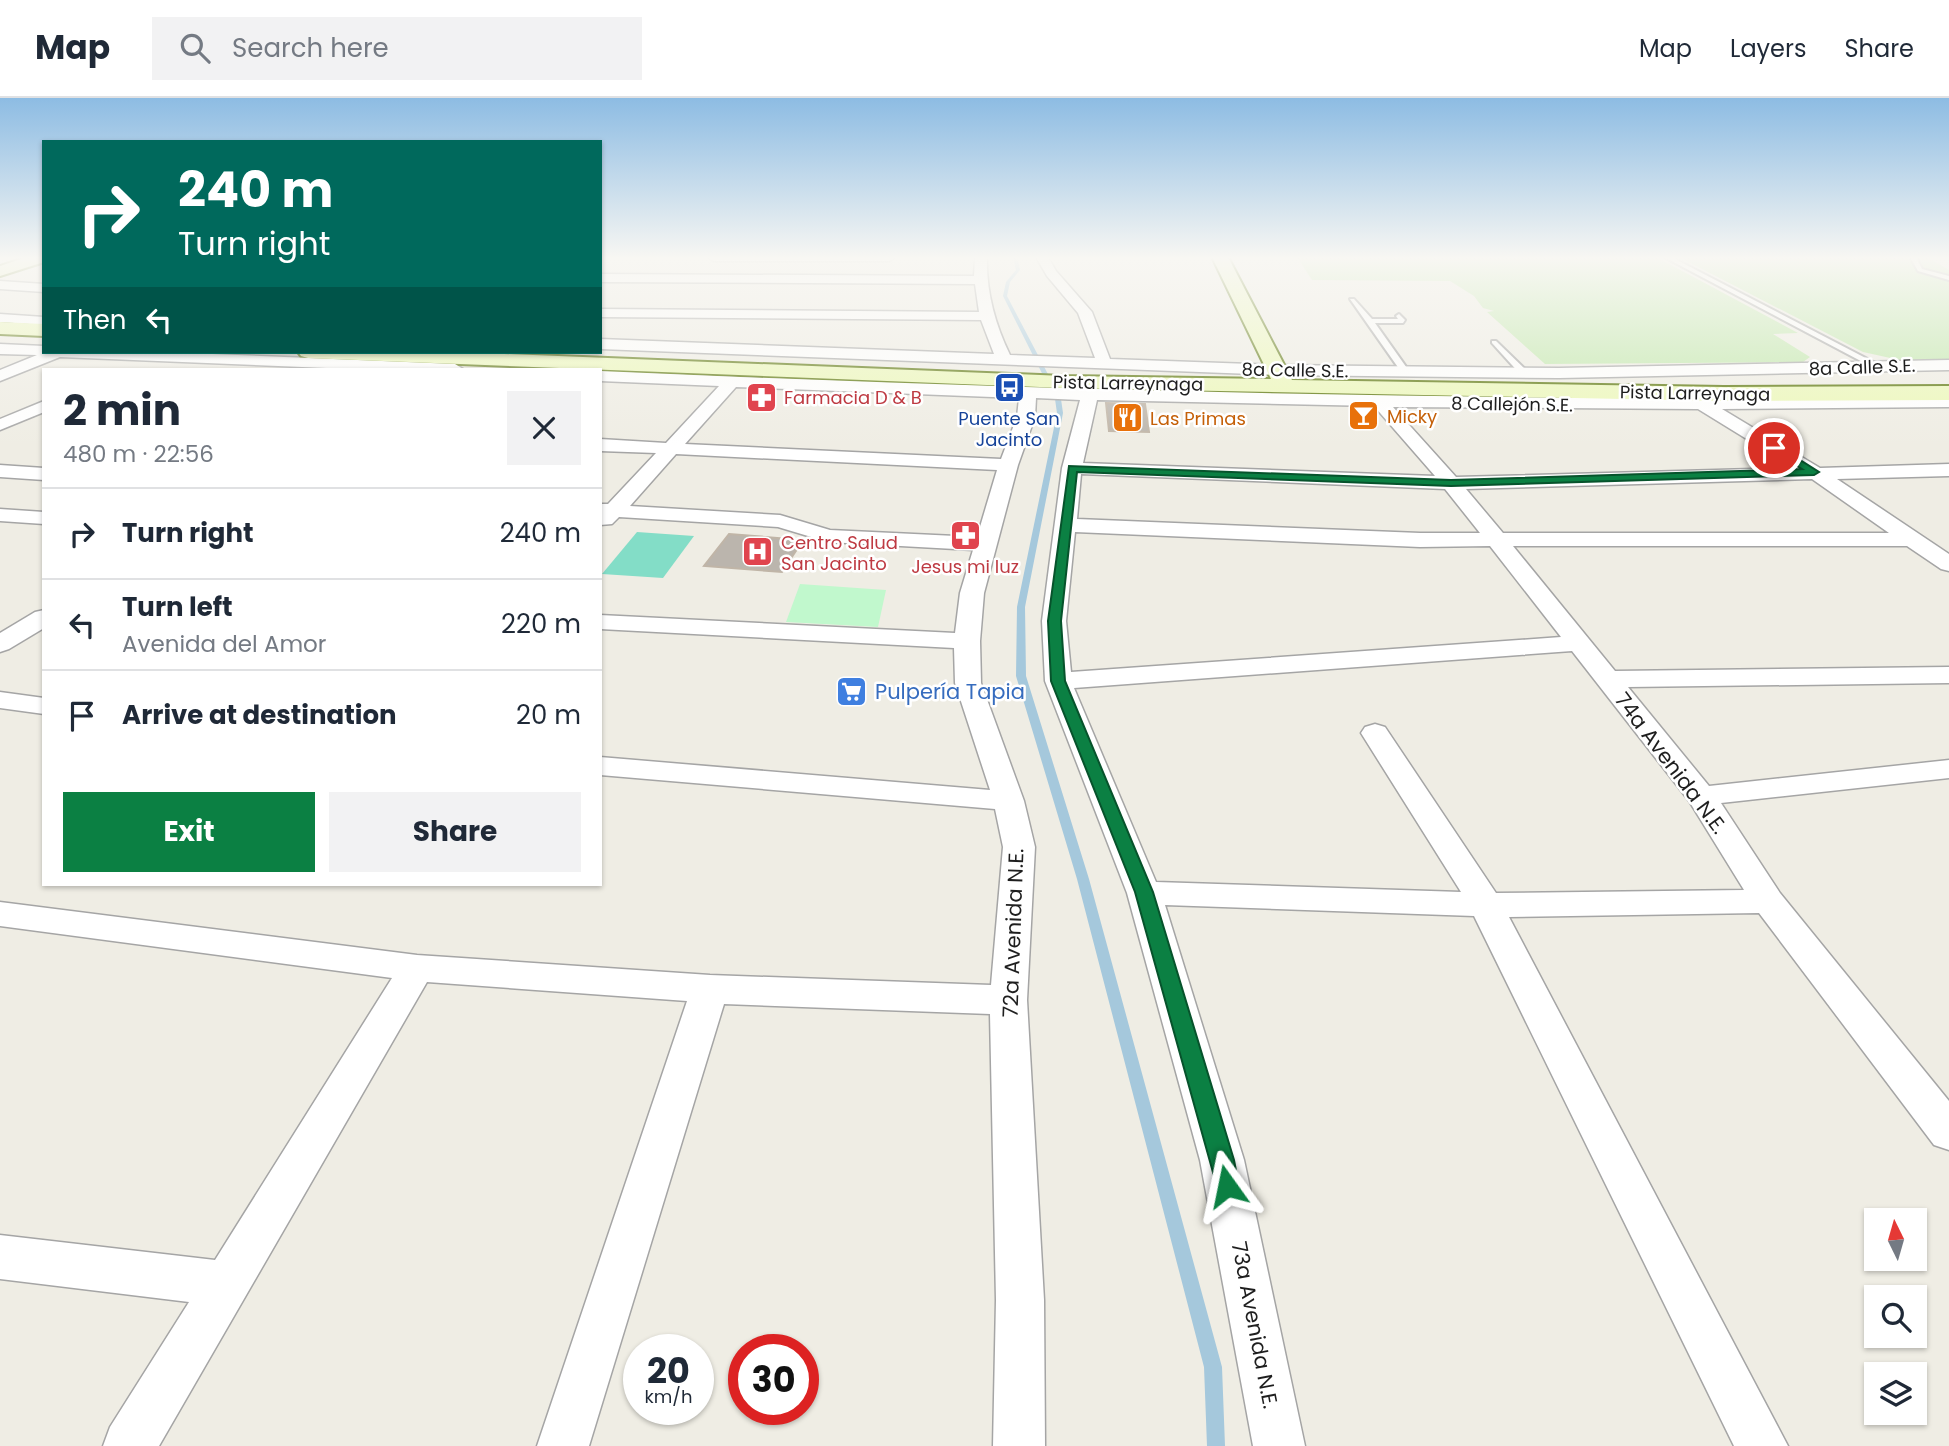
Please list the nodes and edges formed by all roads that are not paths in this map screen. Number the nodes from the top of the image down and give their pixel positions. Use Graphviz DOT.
graph roads {
  1 [pos="618,320"];
  2 [pos="990,320"];
  3 [pos="1088,320"];
  4 [pos="1251,320"];
  5 [pos="1402,320"];
  6 [pos="1788,320"];
  7 [pos="1370,321"];
  8 [pos="0,328"];
  9 [pos="42,330"];
  10 [pos="1372,335"];
  11 [pos="1381,335"];
  12 [pos="0,339"];
  13 [pos="602,340"];
  14 [pos="42,341"];
  15 [pos="1494,342"];
  16 [pos="602,343"];
  17 [pos="0,349"];
  18 [pos="42,351"];
  19 [pos="54,354"];
  20 [pos="124,354"];
  21 [pos="333,354"];
  22 [pos="567,354"];
  23 [pos="156,355"];
  24 [pos="447,363"];
  25 [pos="1105,365"];
  26 [pos="1949,365"];
  27 [pos="1877,366"];
  28 [pos="127,368"];
  29 [pos="1405,371"];
  30 [pos="1524,373"];
  31 [pos="1559,373"];
  32 [pos="0,376"];
  33 [pos="602,376"];
  34 [pos="1029,379"];
  35 [pos="1070,381"];
  36 [pos="732,382"];
  37 [pos="1283,384"];
  38 [pos="1730,384"];
  39 [pos="1949,384"];
  40 [pos="1949,393"];
  41 [pos="1949,402"];
  42 [pos="1380,403"];
  43 [pos="1705,406"];
  44 [pos="0,413"];
  45 [pos="35,414"];
  46 [pos="0,425"];
  47 [pos="602,445"];
  48 [pos="669,449"];
  49 [pos="1008,465"];
  50 [pos="1072,468"];
  51 [pos="1949,470"];
  52 [pos="0,471"];
  53 [pos="1814,472"];
  54 [pos="42,474"];
  55 [pos="1451,483"];
  56 [pos="0,515"];
  57 [pos="605,515"];
  58 [pos="42,518"];
  59 [pos="1066,525"];
  60 [pos="1912,538"];
  61 [pos="1497,541"];
  62 [pos="986,544"];
  63 [pos="1949,565"];
  64 [pos="42,618"];
  65 [pos="602,622"];
  66 [pos="967,641"];
  67 [pos="1579,643"];
  68 [pos="0,644"];
  69 [pos="1949,675"];
  70 [pos="1608,679"];
  71 [pos="1058,681"];
  72 [pos="0,700"];
  73 [pos="42,706"];
  74 [pos="1375,733"];
  75 [pos="602,766"];
  76 [pos="1949,769"];
  77 [pos="1701,796"];
  78 [pos="1009,800"];
  79 [pos="1144,892"];
  80 [pos="1768,901"];
  81 [pos="1486,905"];
  82 [pos="0,914"];
  83 [pos="417,968"];
  84 [pos="710,989"];
  85 [pos="1008,1000"];
  86 [pos="1949,1132"];
  87 [pos="0,1258"];
  88 [pos="226,1284"];
  89 [pos="129,1446"];
  90 [pos="563,1446"];
  91 [pos="1019,1446"];
  92 [pos="1279,1446"];
  93 [pos="1762,1446"];
  1 -- 13 [label="street"];
  2 -- 34 [label="street"];
  3 -- 25 [label="street"];
  4 -- 37 [label="main road"];
  5 -- 7 [label="lane"];
  6 -- 27 [label="lane"];
  7 -- 11 [label="lane"];
  8 -- 9 [label="main road"];
  10 -- 11 [label="lane"];
  11 -- 29 [label="lane"];
  12 -- 14 [label="main road"];
  15 -- 30 [label="lane"];
  16 -- 34 [label="street"];
  17 -- 18 [label="street"];
  19 -- 32 [label="street"];
  20 -- 23 [label="street"];
  21 -- 24 [label="main road, Pista Larreynaga"];
  22 -- 34 [label="main road, Pista Larreynaga"];
  23 -- 24 [label="street"];
  23 -- 28 [label="street"];
  24 -- 34 [label="main road, Pista Larreynaga"];
  25 -- 35 [label="street, 8a Calle S.E."];
  25 -- 37 [label="street, 8a Calle S.E."];
  26 -- 27 [label="street, 8a Calle S.E."];
  27 -- 31 [label="street, 8a Calle S.E."];
  29 -- 30 [label="street, 8a Calle S.E."];
  29 -- 37 [label="street, 8a Calle S.E."];
  30 -- 31 [label="street, 8a Calle S.E."];
  31 -- 38 [label="main road"];
  33 -- 36 [label="street"];
  34 -- 35 [label="main road, Pista Larreynaga"];
  34 -- 36 [label="street"];
  34 -- 49 [label="street, 72a Avenida N.E."];
  35 -- 37 [label="main road, Pista Larreynaga"];
  35 -- 50 [label="street, 73a Avenida N.E."];
  36 -- 48 [label="street"];
  37 -- 38 [label="main road, Pista Larreynaga"];
  37 -- 40 [label="main road, Pista Larreynaga"];
  37 -- 42 [label="street, 8 Callejón S.E."];
  38 -- 39 [label="main road, Pista Larreynaga"];
  41 -- 43 [label="street, 8 Callejón S.E."];
  42 -- 43 [label="street, 8 Callejón S.E."];
  42 -- 55 [label="street, 74a Avenida N.E."];
  43 -- 53 [label="street"];
  44 -- 45 [label="street"];
  45 -- 46 [label="street"];
  47 -- 48 [label="street"];
  48 -- 49 [label="street"];
  48 -- 57 [label="street"];
  49 -- 62 [label="street, 72a Avenida N.E."];
  50 -- 55 [label="street"];
  50 -- 59 [label="street, 73a Avenida N.E."];
  51 -- 53 [label="street"];
  52 -- 54 [label="street"];
  53 -- 55 [label="street"];
  53 -- 60 [label="street"];
  55 -- 61 [label="street, 74a Avenida N.E."];
  56 -- 58 [label="street"];
  57 -- 62 [label="street"];
  59 -- 61 [label="street"];
  59 -- 71 [label="street, 73a Avenida N.E."];
  60 -- 61 [label="street"];
  60 -- 63 [label="street"];
  61 -- 67 [label="street, 74a Avenida N.E."];
  62 -- 66 [label="street, 72a Avenida N.E."];
  64 -- 68 [label="street"];
  65 -- 66 [label="street"];
  66 -- 78 [label="street, 72a Avenida N.E."];
  67 -- 70 [label="street, 74a Avenida N.E."];
  67 -- 71 [label="street"];
  69 -- 70 [label="street"];
  70 -- 77 [label="street, 74a Avenida N.E."];
  71 -- 79 [label="street, 73a Avenida N.E."];
  72 -- 73 [label="street"];
  74 -- 81 [label="street"];
  75 -- 78 [label="street"];
  76 -- 77 [label="street"];
  77 -- 80 [label="street, 74a Avenida N.E."];
  78 -- 85 [label="street, 72a Avenida N.E."];
  79 -- 81 [label="street"];
  79 -- 92 [label="street, 73a Avenida N.E."];
  80 -- 81 [label="street"];
  80 -- 86 [label="street, 74a Avenida N.E."];
  81 -- 93 [label="street"];
  82 -- 83 [label="street"];
  83 -- 84 [label="street"];
  83 -- 88 [label="street"];
  84 -- 85 [label="street"];
  84 -- 90 [label="street"];
  85 -- 91 [label="street, 72a Avenida N.E."];
  87 -- 88 [label="street"];
  88 -- 89 [label="street"];
}
